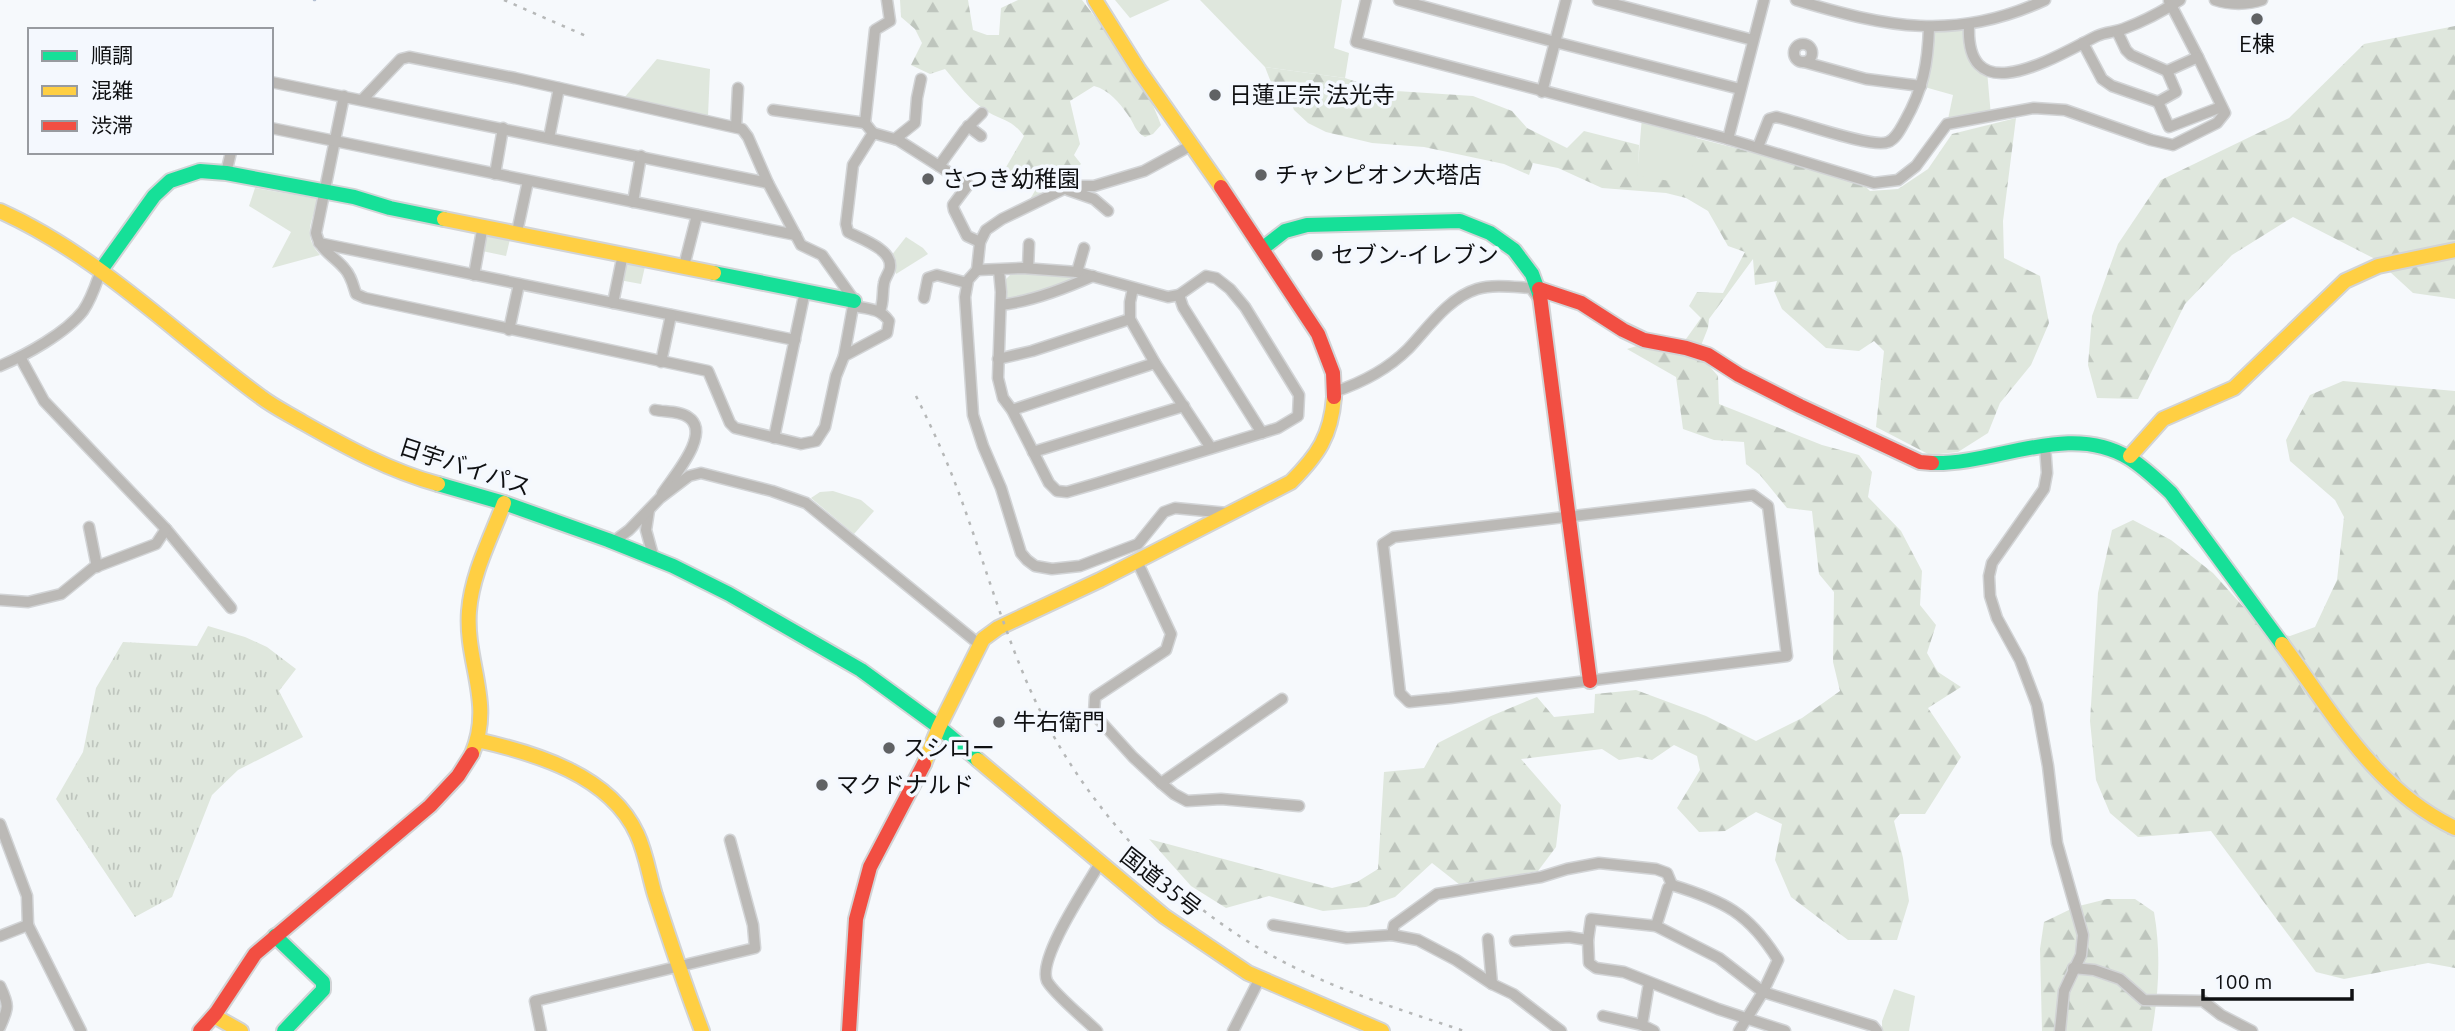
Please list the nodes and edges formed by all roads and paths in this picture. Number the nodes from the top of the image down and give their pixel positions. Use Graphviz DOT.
graph roads {
  1 [pos="887,0"];
  2 [pos="1095,0"];
  3 [pos="1366,0"];
  4 [pos="1400,0"];
  5 [pos="1566,0"];
  6 [pos="1598,0"];
  7 [pos="1764,0"];
  8 [pos="1796,0"];
  9 [pos="2045,0"];
  10 [pos="2215,0"];
  11 [pos="2262,0"];
  12 [pos="2173,2"];
  13 [pos="1969,25"];
  14 [pos="1929,27"];
  15 [pos="2117,31"];
  16 [pos="1753,40"];
  17 [pos="1555,43"];
  18 [pos="2083,43"];
  19 [pos="2198,57"];
  20 [pos="1804,62"];
  21 [pos="2167,71"];
  22 [pos="921,79"];
  23 [pos="273,82"];
  24 [pos="1921,86"];
  25 [pos="559,88"];
  26 [pos="738,88"];
  27 [pos="1740,89"];
  28 [pos="1542,92"];
  29 [pos="344,96"];
  30 [pos="362,100"];
  31 [pos="2158,102"];
  32 [pos="2221,107"];
  33 [pos="773,110"];
  34 [pos="982,113"];
  35 [pos="865,123"];
  36 [pos="968,126"];
  37 [pos="736,127"];
  38 [pos="273,128"];
  39 [pos="503,128"];
  40 [pos="873,133"];
  41 [pos="981,135"];
  42 [pos="550,138"];
  43 [pos="895,139"];
  44 [pos="1728,139"];
  45 [pos="335,141"];
  46 [pos="1190,146"];
  47 [pos="1758,147"];
  48 [pos="231,154"];
  49 [pos="641,156"];
  50 [pos="939,166"];
  51 [pos="226,173"];
  52 [pos="495,174"];
  53 [pos="528,181"];
  54 [pos="768,183"];
  55 [pos="1064,189"];
  56 [pos="324,193"];
  57 [pos="633,202"];
  58 [pos="0,211"];
  59 [pos="1108,211"];
  60 [pos="697,215"];
  61 [pos="483,225"];
  62 [pos="517,232"];
  63 [pos="796,236"];
  64 [pos="980,242"];
  65 [pos="318,243"];
  66 [pos="1030,244"];
  67 [pos="1084,248"];
  68 [pos="1263,248"];
  69 [pos="2455,250"];
  70 [pos="623,254"];
  71 [pos="684,266"];
  72 [pos="1028,268"];
  73 [pos="101,270"];
  74 [pos="977,270"];
  75 [pos="999,270"];
  76 [pos="1077,272"];
  77 [pos="474,275"];
  78 [pos="1093,276"];
  79 [pos="967,283"];
  80 [pos="519,284"];
  81 [pos="1133,288"];
  82 [pos="805,291"];
  83 [pos="1179,295"];
  84 [pos="1541,297"];
  85 [pos="924,298"];
  86 [pos="854,301"];
  87 [pos="613,303"];
  88 [pos="1000,305"];
  89 [pos="880,311"];
  90 [pos="671,315"];
  91 [pos="1130,319"];
  92 [pos="509,330"];
  93 [pos="795,340"];
  94 [pos="844,356"];
  95 [pos="20,358"];
  96 [pos="998,359"];
  97 [pos="661,362"];
  98 [pos="1155,363"];
  99 [pos="0,366"];
  100 [pos="1334,392"];
  101 [pos="1184,406"];
  102 [pos="655,410"];
  103 [pos="1012,410"];
  104 [pos="1262,433"];
  105 [pos="774,438"];
  106 [pos="2045,446"];
  107 [pos="1211,447"];
  108 [pos="1033,453"];
  109 [pos="2130,456"];
  110 [pos="660,498"];
  111 [pos="504,503"];
  112 [pos="649,509"];
  113 [pos="1231,514"];
  114 [pos="1569,517"];
  115 [pos="89,527"];
  116 [pos="166,529"];
  117 [pos="613,542"];
  118 [pos="654,559"];
  119 [pos="1137,561"];
  120 [pos="97,566"];
  121 [pos="0,600"];
  122 [pos="231,608"];
  123 [pos="980,645"];
  124 [pos="1590,681"];
  125 [pos="1282,699"];
  126 [pos="939,727"];
  127 [pos="477,740"];
  128 [pos="1161,783"];
  129 [pos="1299,806"];
  130 [pos="0,824"];
  131 [pos="2455,828"];
  132 [pos="730,841"];
  133 [pos="1100,863"];
  134 [pos="1672,884"];
  135 [pos="28,925"];
  136 [pos="1273,925"];
  137 [pos="1656,926"];
  138 [pos="1392,935"];
  139 [pos="0,936"];
  140 [pos="275,936"];
  141 [pos="1488,939"];
  142 [pos="1588,940"];
  143 [pos="1515,941"];
  144 [pos="678,968"];
  145 [pos="2073,968"];
  146 [pos="1260,978"];
  147 [pos="1650,983"];
  148 [pos="1492,984"];
  149 [pos="0,986"];
  150 [pos="1763,992"];
  151 [pos="214,1016"];
  152 [pos="1603,1016"];
  153 [pos="1746,1019"];
  154 [pos="1642,1025"];
  155 [pos="0,1027"];
  156 [pos="80,1031"];
  157 [pos="200,1031"];
  158 [pos="241,1031"];
  159 [pos="284,1031"];
  160 [pos="541,1031"];
  161 [pos="702,1031"];
  162 [pos="849,1031"];
  163 [pos="1097,1031"];
  164 [pos="1233,1031"];
  165 [pos="1382,1031"];
  166 [pos="1561,1031"];
  167 [pos="1654,1031"];
  168 [pos="1739,1031"];
  169 [pos="1784,1031"];
  170 [pos="1877,1031"];
  171 [pos="2060,1031"];
  172 [pos="2252,1031"];
  1 -- 35 [label="street"];
  2 -- 46 [label="main road"];
  3 -- 28 [label="street"];
  4 -- 17 [label="street"];
  5 -- 17 [label="street"];
  6 -- 16 [label="street"];
  7 -- 16 [label="street"];
  8 -- 14 [label="street"];
  9 -- 13 [label="street"];
  10 -- 11 [label="street"];
  12 -- 15 [label="street"];
  12 -- 19 [label="street"];
  13 -- 14 [label="street"];
  13 -- 18 [label="street"];
  14 -- 24 [label="street"];
  15 -- 18 [label="street"];
  15 -- 21 [label="street"];
  16 -- 27 [label="street"];
  17 -- 27 [label="street"];
  17 -- 28 [label="street"];
  18 -- 31 [label="street"];
  19 -- 21 [label="street"];
  19 -- 32 [label="street"];
  20 -- 24 [label="street"];
  21 -- 31 [label="street"];
  22 -- 43 [label="street"];
  23 -- 29 [label="street"];
  24 -- 47 [label="street"];
  25 -- 30 [label="street"];
  25 -- 37 [label="street"];
  25 -- 42 [label="street"];
  26 -- 37 [label="street"];
  27 -- 44 [label="street"];
  28 -- 44 [label="street"];
  29 -- 30 [label="street"];
  29 -- 45 [label="street"];
  30 -- 39 [label="street"];
  31 -- 32 [label="street"];
  32 -- 47 [label="street"];
  33 -- 35 [label="street"];
  34 -- 36 [label="street"];
  35 -- 40 [label="street"];
  36 -- 41 [label="street"];
  36 -- 50 [label="street"];
  37 -- 54 [label="street"];
  38 -- 45 [label="street"];
  39 -- 42 [label="street"];
  39 -- 52 [label="street"];
  40 -- 43 [label="street"];
  40 -- 89 [label="street"];
  42 -- 49 [label="street"];
  43 -- 50 [label="street"];
  44 -- 47 [label="street"];
  45 -- 52 [label="street"];
  45 -- 56 [label="street"];
  46 -- 55 [label="street"];
  46 -- 68 [label="main road"];
  48 -- 51 [label="street"];
  49 -- 54 [label="street"];
  49 -- 57 [label="street"];
  50 -- 64 [label="street"];
  51 -- 56 [label="main road"];
  51 -- 73 [label="main road"];
  52 -- 53 [label="street"];
  53 -- 57 [label="street"];
  53 -- 62 [label="street"];
  54 -- 63 [label="street"];
  55 -- 59 [label="street"];
  55 -- 64 [label="street"];
  56 -- 61 [label="main road"];
  56 -- 65 [label="street"];
  57 -- 60 [label="street"];
  58 -- 73 [label="main road, 日宇バイパス"];
  60 -- 63 [label="street"];
  60 -- 71 [label="street"];
  61 -- 62 [label="main road"];
  61 -- 77 [label="street"];
  62 -- 70 [label="main road"];
  63 -- 86 [label="street"];
  64 -- 74 [label="street"];
  65 -- 77 [label="street"];
  65 -- 92 [label="street"];
  66 -- 72 [label="street"];
  67 -- 76 [label="street"];
  68 -- 84 [label="main road"];
  68 -- 100 [label="main road"];
  69 -- 109 [label="main road"];
  70 -- 71 [label="main road"];
  70 -- 87 [label="street"];
  71 -- 82 [label="main road"];
  72 -- 75 [label="street"];
  72 -- 76 [label="street"];
  73 -- 95 [label="street"];
  73 -- 111 [label="main road, 日宇バイパス"];
  74 -- 75 [label="street"];
  74 -- 79 [label="street"];
  75 -- 88 [label="street"];
  76 -- 78 [label="street"];
  77 -- 80 [label="street"];
  78 -- 81 [label="street"];
  78 -- 88 [label="street"];
  79 -- 85 [label="street"];
  79 -- 113 [label="street"];
  80 -- 87 [label="street"];
  80 -- 92 [label="street"];
  81 -- 83 [label="street"];
  81 -- 91 [label="street"];
  82 -- 86 [label="main road"];
  82 -- 93 [label="street"];
  83 -- 104 [label="street"];
  83 -- 104 [label="street"];
  84 -- 100 [label="street"];
  84 -- 106 [label="main road"];
  84 -- 114 [label="main road"];
  86 -- 89 [label="street"];
  86 -- 94 [label="street"];
  87 -- 90 [label="street"];
  88 -- 96 [label="street"];
  89 -- 94 [label="street"];
  90 -- 93 [label="street"];
  90 -- 97 [label="street"];
  91 -- 96 [label="street"];
  91 -- 98 [label="street"];
  92 -- 97 [label="street"];
  93 -- 105 [label="street"];
  94 -- 105 [label="street"];
  95 -- 99 [label="street"];
  95 -- 116 [label="street"];
  96 -- 103 [label="street"];
  97 -- 105 [label="street"];
  98 -- 101 [label="street"];
  98 -- 103 [label="street"];
  100 -- 113 [label="main road"];
  101 -- 107 [label="street"];
  101 -- 108 [label="street"];
  102 -- 110 [label="street"];
  103 -- 108 [label="street"];
  104 -- 107 [label="street"];
  106 -- 109 [label="main road"];
  106 -- 145 [label="street"];
  107 -- 108 [label="street"];
  109 -- 131 [label="main road"];
  110 -- 112 [label="street"];
  110 -- 123 [label="street"];
  111 -- 117 [label="main road, 日宇バイパス"];
  111 -- 127 [label="main road"];
  112 -- 117 [label="street"];
  112 -- 118 [label="street"];
  113 -- 119 [label="main road"];
  114 -- 124 [label="main road"];
  114 -- 124 [label="street"];
  114 -- 124 [label="street"];
  115 -- 120 [label="street"];
  116 -- 120 [label="street"];
  116 -- 122 [label="street"];
  117 -- 118 [label="main road, 日宇バイパス"];
  118 -- 126 [label="main road, 日宇バイパス"];
  119 -- 123 [label="main road"];
  119 -- 128 [label="street"];
  120 -- 121 [label="street"];
  123 -- 126 [label="main road"];
  125 -- 128 [label="street"];
  126 -- 133 [label="main road, 国道35号"];
  126 -- 162 [label="main road"];
  127 -- 140 [label="main road"];
  127 -- 144 [label="main road"];
  128 -- 129 [label="street"];
  130 -- 135 [label="street"];
  132 -- 144 [label="street"];
  133 -- 146 [label="main road, 国道35号"];
  133 -- 163 [label="street"];
  134 -- 137 [label="street"];
  134 -- 138 [label="street"];
  134 -- 150 [label="street"];
  135 -- 139 [label="street"];
  135 -- 156 [label="street"];
  136 -- 138 [label="street"];
  137 -- 142 [label="street"];
  137 -- 150 [label="street"];
  138 -- 148 [label="street"];
  140 -- 151 [label="main road"];
  140 -- 159 [label="main road"];
  141 -- 148 [label="street"];
  142 -- 143 [label="street"];
  142 -- 147 [label="street"];
  144 -- 160 [label="street"];
  144 -- 161 [label="main road"];
  145 -- 171 [label="street"];
  145 -- 172 [label="street"];
  146 -- 164 [label="street"];
  146 -- 165 [label="main road, 国道35号"];
  147 -- 153 [label="street"];
  147 -- 154 [label="street"];
  148 -- 166 [label="street"];
  149 -- 155 [label="street"];
  150 -- 153 [label="street"];
  150 -- 170 [label="street"];
  151 -- 157 [label="main road"];
  151 -- 158 [label="main road"];
  152 -- 154 [label="street"];
  153 -- 168 [label="street"];
  153 -- 169 [label="street"];
  154 -- 167 [label="street"];
}
